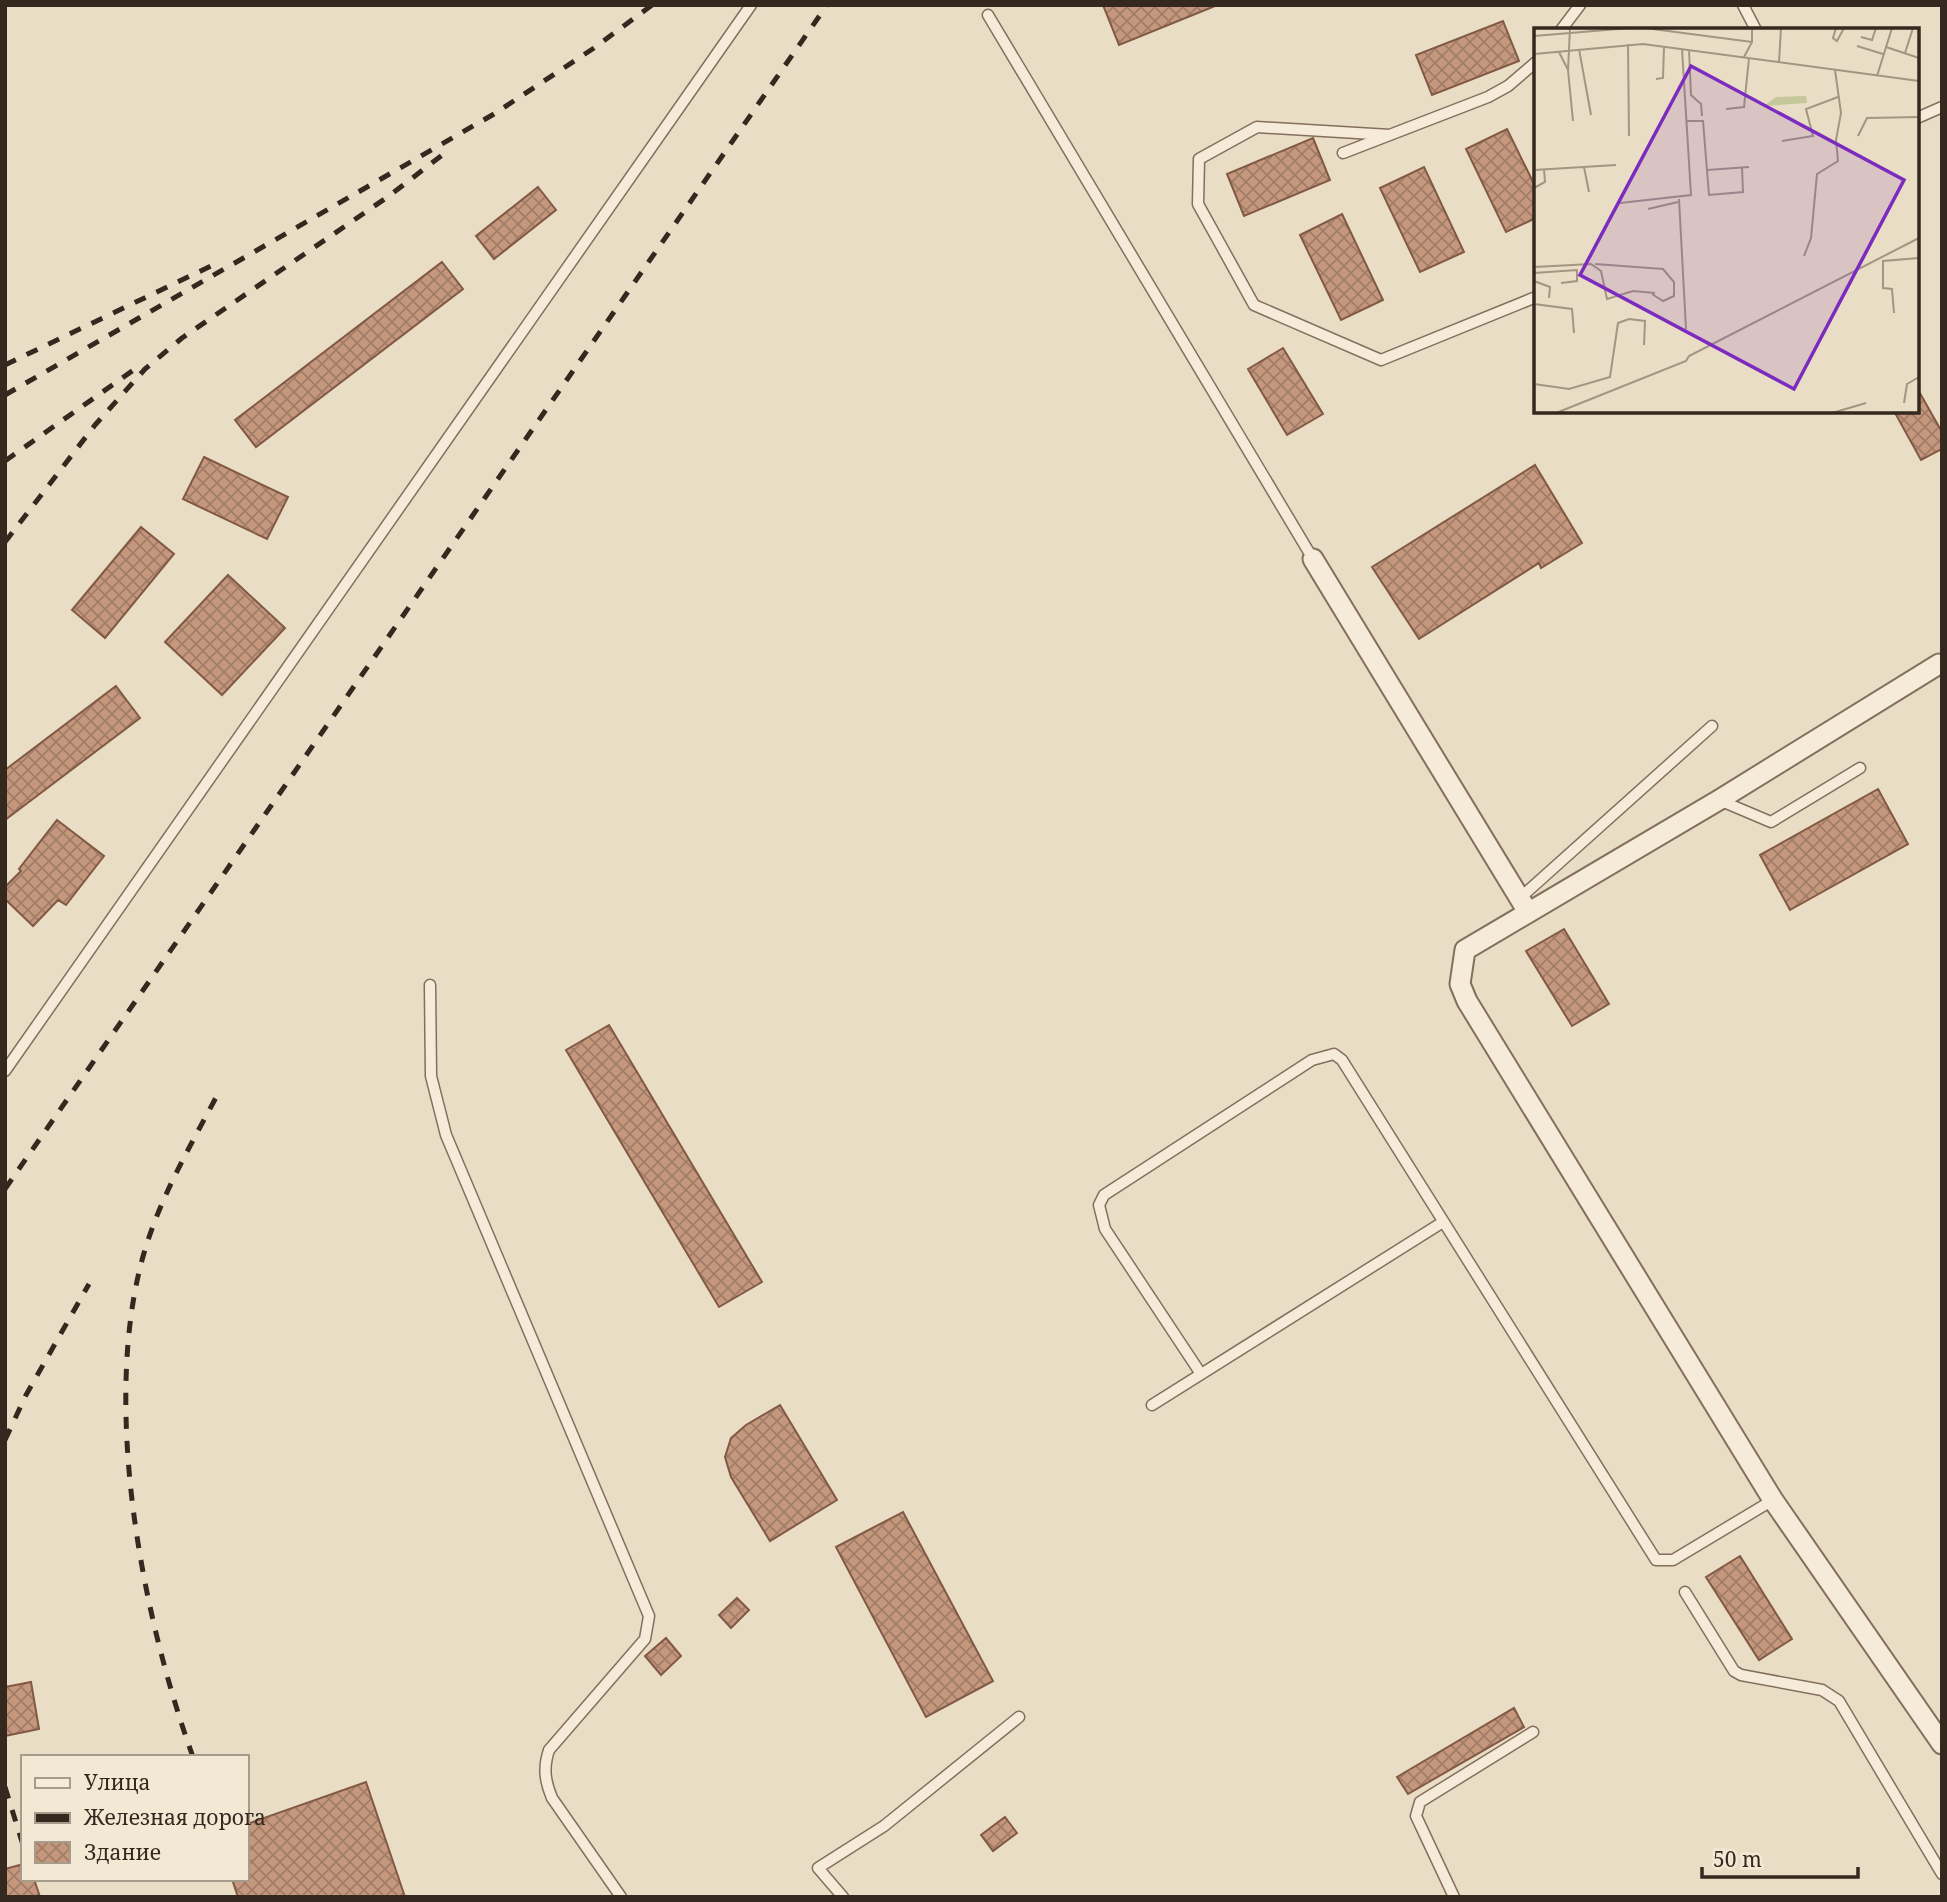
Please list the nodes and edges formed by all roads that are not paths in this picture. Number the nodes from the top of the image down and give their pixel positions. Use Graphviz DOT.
graph roads {
  1 [pos="751,5"];
  2 [pos="1580,5"];
  3 [pos="1744,5"];
  4 [pos="989,15"];
  5 [pos="1563,28"];
  6 [pos="1755,28"];
  7 [pos="1534,64"];
  8 [pos="1942,107"];
  9 [pos="1919,117"];
  10 [pos="1390,135"];
  11 [pos="1343,153"];
  12 [pos="1534,298"];
  13 [pos="1313,559"];
  14 [pos="1939,664"];
  15 [pos="1712,726"];
  16 [pos="1860,768"];
  17 [pos="1719,800"];
  18 [pos="1524,905"];
  19 [pos="430,985"];
  20 [pos="5,1071"];
  21 [pos="1443,1222"];
  22 [pos="1201,1374"];
  23 [pos="1152,1405"];
  24 [pos="1773,1500"];
  25 [pos="1685,1592"];
  26 [pos="1019,1717"];
  27 [pos="1533,1732"];
  28 [pos="1942,1744"];
  29 [pos="1942,1874"];
  30 [pos="621,1897"];
  31 [pos="843,1897"];
  32 [pos="1454,1897"];
  1 -- 20 [label="lane"];
  2 -- 5 [label="lane"];
  3 -- 6 [label="lane"];
  4 -- 13 [label="lane"];
  7 -- 10 [label="lane"];
  8 -- 9 [label="lane"];
  10 -- 11 [label="lane"];
  10 -- 12 [label="lane"];
  13 -- 18 [label="street"];
  14 -- 17 [label="street"];
  15 -- 18 [label="lane"];
  16 -- 17 [label="lane"];
  17 -- 18 [label="street"];
  18 -- 24 [label="street"];
  19 -- 30 [label="lane"];
  21 -- 22 [label="lane"];
  21 -- 22 [label="lane"];
  21 -- 24 [label="lane"];
  22 -- 23 [label="lane"];
  24 -- 28 [label="street"];
  25 -- 29 [label="lane"];
  26 -- 31 [label="lane"];
  27 -- 32 [label="lane"];
}
